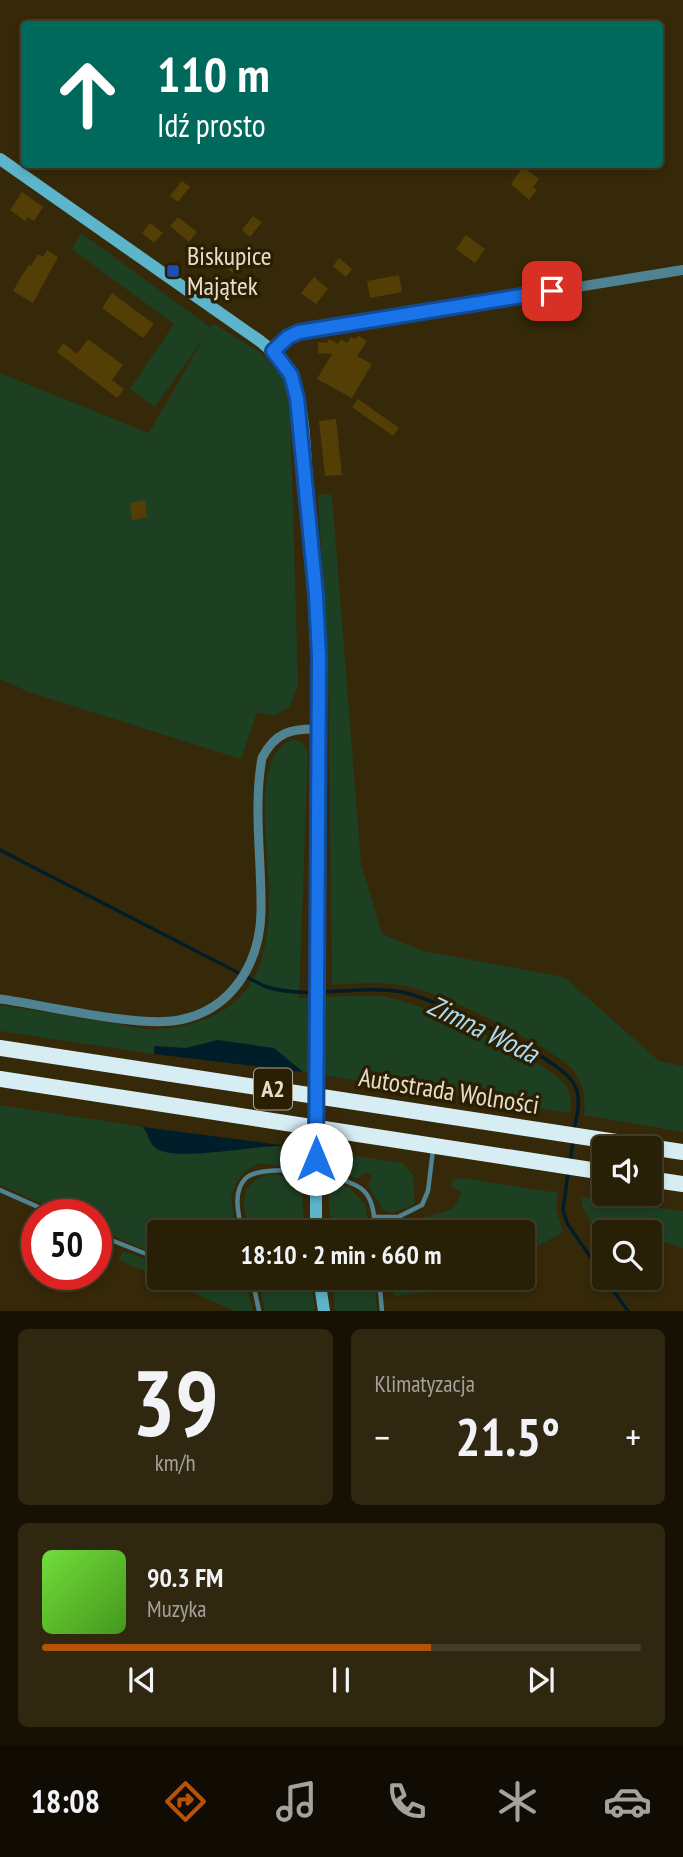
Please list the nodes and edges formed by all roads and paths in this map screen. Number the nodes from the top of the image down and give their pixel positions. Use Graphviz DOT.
graph roads {
  1 [pos="0,159"];
  2 [pos="683,270"];
  3 [pos="273,351"];
  4 [pos="319,729"];
  5 [pos="0,999"];
  6 [pos="0,1048"];
  7 [pos="0,1079"];
  8 [pos="434,1146"];
  9 [pos="683,1152"];
  10 [pos="592,1170"];
  11 [pos="662,1181"];
  12 [pos="683,1184"];
  13 [pos="0,1190"];
  14 [pos="21,1199"];
  15 [pos="374,1217"];
  16 [pos="240,1220"];
  17 [pos="316,1220"];
  18 [pos="374,1220"];
  19 [pos="112,1240"];
  20 [pos="147,1254"];
  21 [pos="254,1290"];
  22 [pos="321,1290"];
  23 [pos="380,1290"];
  24 [pos="259,1311"];
  25 [pos="324,1311"];
  26 [pos="382,1311"];
  1 -- 3 [label="main road"];
  2 -- 3 [label="street"];
  3 -- 4 [label="main road"];
  4 -- 5 [label="street"];
  4 -- 17 [label="main road, bridge"];
  6 -- 9 [label="highway, Autostrada Wolności / A2"];
  7 -- 8 [label="highway, A2"];
  8 -- 10 [label="highway, A2"];
  8 -- 15 [label="lane"];
  11 -- 12 [label="highway"];
  13 -- 14 [label="lane"];
  15 -- 16 [label="lane"];
  15 -- 18 [label="lane"];
  19 -- 20 [label="lane"];
  21 -- 24 [label="lane"];
  22 -- 25 [label="main road"];
  23 -- 26 [label="lane"];
}
